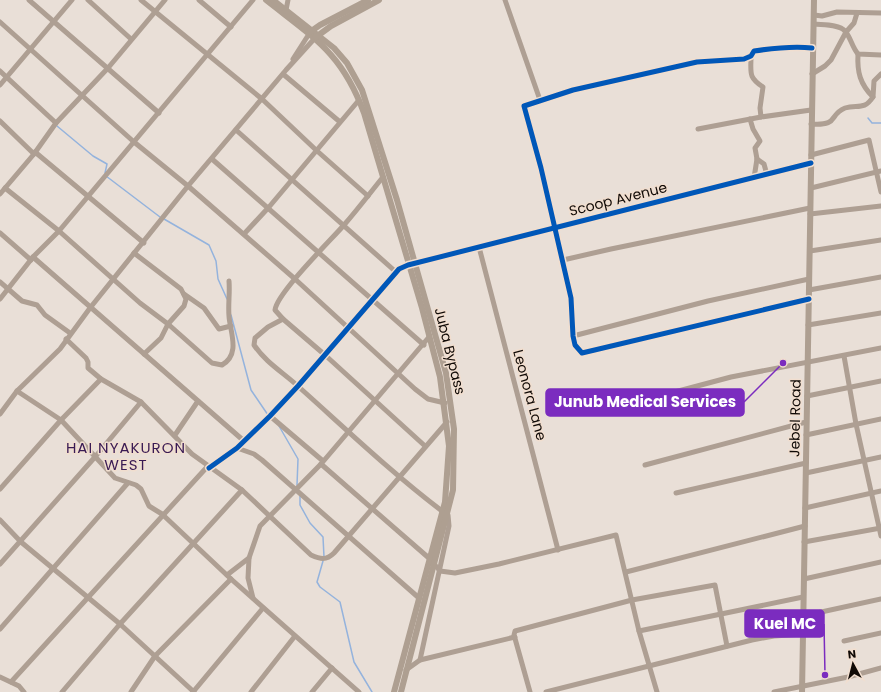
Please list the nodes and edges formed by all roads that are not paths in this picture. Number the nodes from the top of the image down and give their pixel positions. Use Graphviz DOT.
graph roads {
  1 [pos="29,0"];
  2 [pos="72,0"];
  3 [pos="88,0"];
  4 [pos="141,0"];
  5 [pos="165,0"];
  6 [pos="199,0"];
  7 [pos="253,0"];
  8 [pos="266,0"];
  9 [pos="274,0"];
  10 [pos="288,0"];
  11 [pos="368,0"];
  12 [pos="379,0"];
  13 [pos="505,0"];
  14 [pos="814,0"];
  15 [pos="286,10"];
  16 [pos="155,12"];
  17 [pos="857,12"];
  18 [pos="881,13"];
  19 [pos="814,16"];
  20 [pos="0,22"];
  21 [pos="53,22"];
  22 [pos="814,24"];
  23 [pos="231,27"];
  24 [pos="310,32"];
  25 [pos="846,32"];
  26 [pos="316,37"];
  27 [pos="131,39"];
  28 [pos="812,48"];
  29 [pos="30,50"];
  30 [pos="858,54"];
  31 [pos="881,55"];
  32 [pos="207,56"];
  33 [pos="751,56"];
  34 [pos="108,68"];
  35 [pos="0,72"];
  36 [pos="285,72"];
  37 [pos="812,74"];
  38 [pos="881,74"];
  39 [pos="6,77"];
  40 [pos="0,85"];
  41 [pos="81,96"];
  42 [pos="873,97"];
  43 [pos="262,99"];
  44 [pos="359,100"];
  45 [pos="540,100"];
  46 [pos="811,110"];
  47 [pos="159,113"];
  48 [pos="761,117"];
  49 [pos="750,119"];
  50 [pos="0,121"];
  51 [pos="340,122"];
  52 [pos="56,123"];
  53 [pos="811,124"];
  54 [pos="698,129"];
  55 [pos="236,130"];
  56 [pos="134,142"];
  57 [pos="316,150"];
  58 [pos="35,153"];
  59 [pos="811,155"];
  60 [pos="212,159"];
  61 [pos="757,159"];
  62 [pos="811,163"];
  63 [pos="878,172"];
  64 [pos="767,175"];
  65 [pos="383,178"];
  66 [pos="754,178"];
  67 [pos="292,179"];
  68 [pos="188,186"];
  69 [pos="5,188"];
  70 [pos="811,188"];
  71 [pos="881,192"];
  72 [pos="0,194"];
  73 [pos="88,196"];
  74 [pos="368,196"];
  75 [pos="881,206"];
  76 [pos="269,207"];
  77 [pos="810,211"];
  78 [pos="344,225"];
  79 [pos="556,228"];
  80 [pos="59,231"];
  81 [pos="0,233"];
  82 [pos="244,234"];
  83 [pos="881,240"];
  84 [pos="144,243"];
  85 [pos="479,247"];
  86 [pos="810,251"];
  87 [pos="134,253"];
  88 [pos="320,253"];
  89 [pos="32,259"];
  90 [pos="563,260"];
  91 [pos="415,264"];
  92 [pos="408,265"];
  93 [pos="396,272"];
  94 [pos="881,277"];
  95 [pos="295,278"];
  96 [pos="114,279"];
  97 [pos="809,279"];
  98 [pos="229,281"];
  99 [pos="0,282"];
  100 [pos="9,290"];
  101 [pos="809,290"];
  102 [pos="184,294"];
  103 [pos="0,299"];
  104 [pos="809,299"];
  105 [pos="372,300"];
  106 [pos="90,308"];
  107 [pos="881,313"];
  108 [pos="282,319"];
  109 [pos="168,324"];
  110 [pos="808,325"];
  111 [pos="231,326"];
  112 [pos="348,327"];
  113 [pos="70,333"];
  114 [pos="573,336"];
  115 [pos="429,337"];
  116 [pos="66,339"];
  117 [pos="424,344"];
  118 [pos="881,348"];
  119 [pos="144,354"];
  120 [pos="325,355"];
  121 [pos="844,356"];
  122 [pos="808,361"];
  123 [pos="399,374"];
  124 [pos="101,378"];
  125 [pos="881,382"];
  126 [pos="298,386"];
  127 [pos="850,388"];
  128 [pos="17,391"];
  129 [pos="807,396"];
  130 [pos="198,401"];
  131 [pos="141,402"];
  132 [pos="375,402"];
  133 [pos="445,403"];
  134 [pos="607,410"];
  135 [pos="0,414"];
  136 [pos="270,416"];
  137 [pos="881,419"];
  138 [pos="61,420"];
  139 [pos="447,422"];
  140 [pos="806,422"];
  141 [pos="856,424"];
  142 [pos="349,432"];
  143 [pos="175,435"];
  144 [pos="806,435"];
  145 [pos="244,441"];
  146 [pos="425,446"];
  147 [pos="237,448"];
  148 [pos="881,456"];
  149 [pos="95,457"];
  150 [pos="864,460"];
  151 [pos="322,463"];
  152 [pos="806,463"];
  153 [pos="645,465"];
  154 [pos="208,467"];
  155 [pos="806,473"];
  156 [pos="400,478"];
  157 [pos="127,484"];
  158 [pos="0,490"];
  159 [pos="242,490"];
  160 [pos="296,490"];
  161 [pos="881,491"];
  162 [pos="676,493"];
  163 [pos="871,493"];
  164 [pos="372,508"];
  165 [pos="805,508"];
  166 [pos="445,513"];
  167 [pos="162,514"];
  168 [pos="270,516"];
  169 [pos="0,520"];
  170 [pos="804,526"];
  171 [pos="880,528"];
  172 [pos="347,536"];
  173 [pos="881,536"];
  174 [pos="22,542"];
  175 [pos="804,542"];
  176 [pos="194,544"];
  177 [pos="558,550"];
  178 [pos="249,558"];
  179 [pos="430,559"];
  180 [pos="881,562"];
  181 [pos="0,564"];
  182 [pos="435,564"];
  183 [pos="54,569"];
  184 [pos="440,571"];
  185 [pos="626,572"];
  186 [pos="229,577"];
  187 [pos="804,579"];
  188 [pos="803,597"];
  189 [pos="419,598"];
  190 [pos="88,599"];
  191 [pos="254,599"];
  192 [pos="881,599"];
  193 [pos="632,600"];
  194 [pos="263,608"];
  195 [pos="720,614"];
  196 [pos="803,616"];
  197 [pos="120,624"];
  198 [pos="0,629"];
  199 [pos="639,631"];
  200 [pos="881,633"];
  201 [pos="803,634"];
  202 [pos="295,636"];
  203 [pos="515,637"];
  204 [pos="844,641"];
  205 [pos="727,646"];
  206 [pos="155,656"];
  207 [pos="420,660"];
  208 [pos="650,666"];
  209 [pos="332,668"];
  210 [pos="881,668"];
  211 [pos="406,670"];
  212 [pos="0,676"];
  213 [pos="11,682"];
  214 [pos="802,689"];
  215 [pos="24,692"];
  216 [pos="62,692"];
  217 [pos="131,692"];
  218 [pos="193,692"];
  219 [pos="251,692"];
  220 [pos="312,692"];
  221 [pos="359,692"];
  222 [pos="394,692"];
  223 [pos="401,692"];
  224 [pos="530,692"];
  225 [pos="546,692"];
  226 [pos="657,692"];
  227 [pos="774,692"];
  1 -- 21 [label="street"];
  2 -- 21 [label="street"];
  3 -- 27 [label="street"];
  4 -- 16 [label="street"];
  5 -- 16 [label="street"];
  6 -- 23 [label="street"];
  7 -- 23 [label="street"];
  8 -- 24 [label="main road"];
  9 -- 15 [label="main road"];
  10 -- 15 [label="street"];
  11 -- 24 [label="main road"];
  12 -- 26 [label="main road"];
  13 -- 45 [label="street"];
  14 -- 19 [label="main road, Jebel Road"];
  15 -- 24 [label="main road"];
  16 -- 27 [label="street"];
  16 -- 32 [label="street"];
  17 -- 18 [label="street"];
  17 -- 19 [label="street"];
  17 -- 25 [label="street"];
  19 -- 22 [label="main road, Jebel Road"];
  20 -- 29 [label="street"];
  21 -- 29 [label="street"];
  21 -- 34 [label="street"];
  22 -- 25 [label="street"];
  22 -- 28 [label="main road, Jebel Road"];
  23 -- 32 [label="street"];
  24 -- 26 [label="main road"];
  24 -- 36 [label="street"];
  25 -- 30 [label="street"];
  25 -- 37 [label="street"];
  26 -- 36 [label="street"];
  26 -- 44 [label="main road, Juba Bypass"];
  26 -- 91 [label="main road, Juba Bypass"];
  27 -- 34 [label="street"];
  28 -- 33 [label="street"];
  28 -- 37 [label="main road, Jebel Road"];
  29 -- 39 [label="street"];
  29 -- 41 [label="street"];
  30 -- 31 [label="street"];
  30 -- 42 [label="street"];
  32 -- 43 [label="street"];
  32 -- 47 [label="street"];
  33 -- 45 [label="street"];
  33 -- 48 [label="street"];
  34 -- 41 [label="street"];
  34 -- 47 [label="street"];
  35 -- 39 [label="street"];
  36 -- 43 [label="street"];
  36 -- 51 [label="street"];
  37 -- 46 [label="main road, Jebel Road"];
  38 -- 42 [label="street"];
  39 -- 40 [label="street"];
  39 -- 52 [label="street"];
  41 -- 52 [label="street"];
  41 -- 56 [label="street"];
  42 -- 53 [label="street"];
  43 -- 55 [label="street"];
  43 -- 57 [label="street"];
  44 -- 51 [label="street"];
  44 -- 65 [label="main road, Juba Bypass"];
  45 -- 79 [label="street"];
  46 -- 48 [label="street"];
  46 -- 53 [label="main road, Jebel Road"];
  47 -- 56 [label="street"];
  48 -- 49 [label="street"];
  49 -- 54 [label="street"];
  49 -- 61 [label="street"];
  50 -- 58 [label="street"];
  51 -- 57 [label="street"];
  52 -- 58 [label="street"];
  53 -- 59 [label="main road, Jebel Road"];
  55 -- 60 [label="street"];
  55 -- 67 [label="street"];
  56 -- 68 [label="street"];
  56 -- 73 [label="street"];
  57 -- 67 [label="street"];
  57 -- 74 [label="street"];
  58 -- 69 [label="street"];
  58 -- 73 [label="street"];
  59 -- 62 [label="main road, Jebel Road"];
  59 -- 63 [label="street"];
  60 -- 68 [label="street"];
  60 -- 76 [label="street"];
  61 -- 64 [label="street"];
  61 -- 66 [label="street"];
  62 -- 64 [label="street, Scoop Avenue"];
  62 -- 70 [label="main road, Jebel Road"];
  63 -- 70 [label="street"];
  63 -- 71 [label="street"];
  64 -- 66 [label="street, Scoop Avenue"];
  65 -- 74 [label="street"];
  65 -- 92 [label="main road, Juba Bypass"];
  66 -- 79 [label="street, Scoop Avenue"];
  67 -- 76 [label="street"];
  67 -- 78 [label="street"];
  68 -- 82 [label="street"];
  68 -- 84 [label="street"];
  69 -- 72 [label="street"];
  69 -- 80 [label="street"];
  70 -- 77 [label="main road, Jebel Road"];
  73 -- 80 [label="street"];
  73 -- 84 [label="street"];
  74 -- 78 [label="street"];
  75 -- 77 [label="street"];
  76 -- 82 [label="street"];
  76 -- 88 [label="street"];
  77 -- 86 [label="main road, Jebel Road"];
  77 -- 90 [label="street"];
  78 -- 88 [label="street"];
  78 -- 93 [label="street"];
  79 -- 85 [label="street, Scoop Avenue"];
  79 -- 90 [label="street"];
  80 -- 89 [label="street"];
  80 -- 96 [label="street"];
  81 -- 89 [label="street"];
  82 -- 95 [label="street"];
  83 -- 86 [label="street"];
  84 -- 87 [label="street"];
  85 -- 91 [label="street, Scoop Avenue"];
  85 -- 177 [label="street, Leonora Lane"];
  86 -- 97 [label="main road, Jebel Road"];
  87 -- 96 [label="street"];
  87 -- 102 [label="street"];
  88 -- 95 [label="street"];
  88 -- 105 [label="street"];
  89 -- 100 [label="street"];
  89 -- 106 [label="street"];
  90 -- 114 [label="street"];
  91 -- 92 [label="street, Scoop Avenue"];
  91 -- 166 [label="main road, Juba Bypass"];
  92 -- 93 [label="street"];
  92 -- 115 [label="main road, Juba Bypass"];
  93 -- 105 [label="street"];
  94 -- 101 [label="street"];
  95 -- 108 [label="street"];
  95 -- 112 [label="street"];
  96 -- 106 [label="street"];
  96 -- 109 [label="street"];
  97 -- 101 [label="main road, Jebel Road"];
  97 -- 114 [label="street"];
  98 -- 111 [label="street"];
  99 -- 100 [label="street"];
  100 -- 103 [label="street"];
  100 -- 113 [label="street"];
  101 -- 104 [label="main road, Jebel Road"];
  102 -- 109 [label="street"];
  102 -- 111 [label="street"];
  104 -- 110 [label="main road, Jebel Road"];
  104 -- 114 [label="street"];
  105 -- 112 [label="street"];
  105 -- 117 [label="street"];
  106 -- 113 [label="street"];
  106 -- 119 [label="street"];
  107 -- 110 [label="street"];
  108 -- 120 [label="street"];
  108 -- 126 [label="street"];
  109 -- 111 [label="street"];
  109 -- 119 [label="street"];
  110 -- 122 [label="main road, Jebel Road"];
  112 -- 120 [label="street"];
  112 -- 123 [label="street"];
  113 -- 116 [label="street"];
  115 -- 117 [label="street"];
  115 -- 133 [label="main road, Juba Bypass"];
  116 -- 124 [label="street"];
  116 -- 128 [label="street"];
  117 -- 123 [label="street"];
  118 -- 121 [label="street"];
  119 -- 130 [label="street"];
  120 -- 126 [label="street"];
  120 -- 132 [label="street"];
  121 -- 122 [label="street"];
  121 -- 127 [label="street"];
  122 -- 129 [label="main road, Jebel Road"];
  122 -- 134 [label="street"];
  123 -- 132 [label="street"];
  123 -- 133 [label="street"];
  124 -- 131 [label="street"];
  124 -- 138 [label="street"];
  125 -- 127 [label="street"];
  126 -- 136 [label="street"];
  126 -- 142 [label="street"];
  127 -- 129 [label="street"];
  127 -- 141 [label="street"];
  128 -- 135 [label="street"];
  128 -- 138 [label="street"];
  129 -- 140 [label="main road, Jebel Road"];
  130 -- 143 [label="street"];
  130 -- 145 [label="street"];
  131 -- 143 [label="street"];
  131 -- 149 [label="street"];
  132 -- 142 [label="street"];
  132 -- 146 [label="street"];
  133 -- 139 [label="main road, Juba Bypass"];
  136 -- 145 [label="street"];
  136 -- 151 [label="street"];
  137 -- 141 [label="street"];
  138 -- 149 [label="street"];
  138 -- 158 [label="street"];
  139 -- 146 [label="street"];
  139 -- 166 [label="main road, Juba Bypass"];
  140 -- 144 [label="main road, Jebel Road"];
  140 -- 153 [label="street"];
  141 -- 144 [label="street"];
  141 -- 150 [label="street"];
  142 -- 151 [label="street"];
  142 -- 156 [label="street"];
  143 -- 154 [label="street"];
  144 -- 152 [label="main road, Jebel Road"];
  145 -- 147 [label="street"];
  146 -- 156 [label="street"];
  147 -- 154 [label="street"];
  147 -- 160 [label="street"];
  148 -- 150 [label="street"];
  149 -- 157 [label="street"];
  149 -- 174 [label="street"];
  150 -- 155 [label="street"];
  150 -- 163 [label="street"];
  151 -- 160 [label="street"];
  151 -- 164 [label="street"];
  152 -- 155 [label="main road, Jebel Road"];
  152 -- 162 [label="street"];
  154 -- 159 [label="street"];
  154 -- 167 [label="street"];
  155 -- 165 [label="main road, Jebel Road"];
  156 -- 164 [label="street"];
  156 -- 166 [label="street"];
  157 -- 167 [label="street"];
  157 -- 183 [label="street"];
  159 -- 168 [label="street"];
  159 -- 176 [label="street"];
  160 -- 168 [label="street"];
  160 -- 172 [label="street"];
  161 -- 163 [label="street"];
  163 -- 165 [label="street"];
  163 -- 171 [label="street"];
  164 -- 172 [label="street"];
  164 -- 179 [label="street"];
  165 -- 170 [label="main road, Jebel Road"];
  166 -- 179 [label="main road, Juba Bypass"];
  166 -- 182 [label="main road, Juba Bypass"];
  166 -- 184 [label="street"];
  167 -- 176 [label="street"];
  167 -- 190 [label="street"];
  168 -- 172 [label="street"];
  168 -- 178 [label="street"];
  169 -- 174 [label="street"];
  170 -- 175 [label="main road, Jebel Road"];
  170 -- 185 [label="street"];
  171 -- 173 [label="street"];
  171 -- 175 [label="street"];
  172 -- 189 [label="street"];
  174 -- 181 [label="street"];
  174 -- 183 [label="street"];
  175 -- 187 [label="main road, Jebel Road"];
  176 -- 186 [label="street"];
  176 -- 197 [label="street"];
  177 -- 184 [label="street"];
  177 -- 185 [label="street"];
  178 -- 186 [label="street"];
  178 -- 191 [label="street"];
  179 -- 182 [label="street"];
  179 -- 189 [label="main road, Juba Bypass"];
  180 -- 187 [label="street"];
  182 -- 184 [label="street"];
  182 -- 211 [label="main road, Juba Bypass"];
  183 -- 190 [label="street"];
  183 -- 198 [label="street"];
  184 -- 207 [label="street"];
  185 -- 193 [label="street"];
  186 -- 191 [label="street"];
  186 -- 206 [label="street"];
  187 -- 188 [label="main road, Jebel Road"];
  188 -- 195 [label="street"];
  188 -- 196 [label="main road, Jebel Road"];
  189 -- 222 [label="main road, Juba Bypass"];
  190 -- 197 [label="street"];
  190 -- 213 [label="street"];
  191 -- 194 [label="street"];
  192 -- 196 [label="street"];
  193 -- 195 [label="street"];
  193 -- 199 [label="street"];
  193 -- 203 [label="street"];
  194 -- 202 [label="street"];
  194 -- 218 [label="street"];
  195 -- 199 [label="street"];
  195 -- 205 [label="street"];
  196 -- 201 [label="main road, Jebel Road"];
  197 -- 206 [label="street"];
  197 -- 216 [label="street"];
  199 -- 208 [label="street"];
  200 -- 204 [label="street"];
  201 -- 205 [label="street"];
  201 -- 214 [label="main road, Jebel Road"];
  202 -- 209 [label="street"];
  202 -- 219 [label="street"];
  203 -- 207 [label="street"];
  203 -- 224 [label="street"];
  205 -- 208 [label="street"];
  206 -- 217 [label="street"];
  206 -- 218 [label="street"];
  207 -- 211 [label="street"];
  208 -- 225 [label="street"];
  208 -- 226 [label="street"];
  209 -- 220 [label="street"];
  209 -- 221 [label="street"];
  210 -- 214 [label="street"];
  211 -- 223 [label="main road, Juba Bypass"];
  212 -- 213 [label="street"];
  213 -- 215 [label="street"];
  214 -- 227 [label="street"];
}
